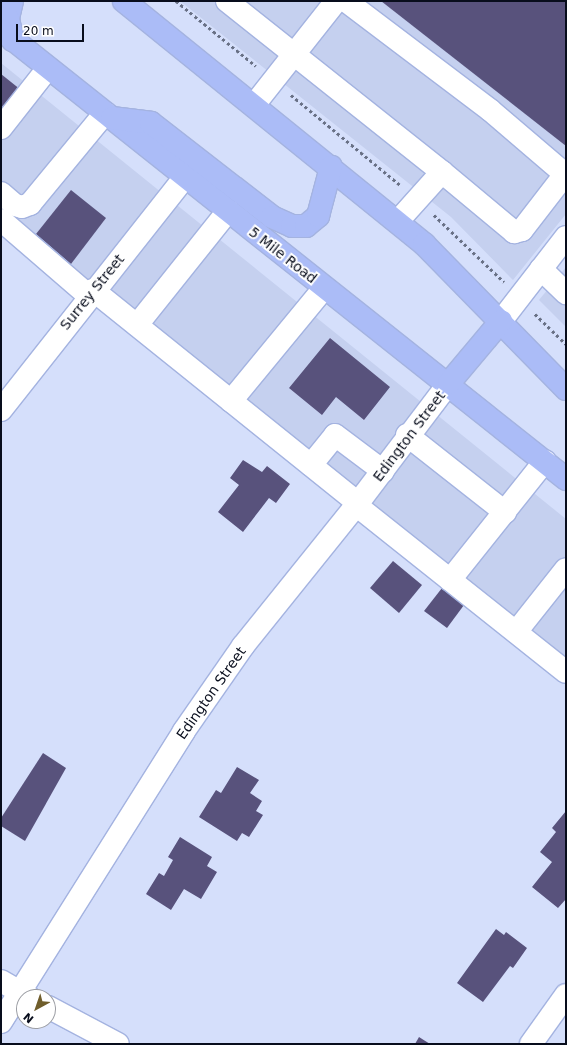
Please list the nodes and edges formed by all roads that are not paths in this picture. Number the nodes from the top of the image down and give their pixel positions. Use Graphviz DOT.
graph roads {
  1 [pos="12,1"];
  2 [pos="124,1"];
  3 [pos="227,1"];
  4 [pos="334,2"];
  5 [pos="7,35"];
  6 [pos="293,55"];
  7 [pos="48,68"];
  8 [pos="254,104"];
  9 [pos="108,115"];
  10 [pos="1,128"];
  11 [pos="331,167"];
  12 [pos="442,172"];
  13 [pos="565,173"];
  14 [pos="185,176"];
  15 [pos="1,193"];
  16 [pos="228,211"];
  17 [pos="1,220"];
  18 [pos="398,221"];
  19 [pos="566,237"];
  20 [pos="541,269"];
  21 [pos="324,288"];
  22 [pos="91,293"];
  23 [pos="566,293"];
  24 [pos="501,321"];
  25 [pos="137,325"];
  26 [pos="449,383"];
  27 [pos="566,389"];
  28 [pos="231,401"];
  29 [pos="1,410"];
  30 [pos="407,435"];
  31 [pos="545,461"];
  32 [pos="311,465"];
  33 [pos="383,471"];
  34 [pos="566,479"];
  35 [pos="357,504"];
  36 [pos="505,512"];
  37 [pos="566,569"];
  38 [pos="450,580"];
  39 [pos="516,632"];
  40 [pos="566,672"];
  41 [pos="17,989"];
  42 [pos="16,990"];
  43 [pos="566,995"];
  44 [pos="56,1011"];
  45 [pos="1,1022"];
  46 [pos="118,1044"];
  47 [pos="531,1044"];
  1 -- 5 [label="main road"];
  2 -- 8 [label="main road"];
  3 -- 6 [label="street"];
  4 -- 6 [label="street"];
  4 -- 13 [label="street"];
  5 -- 7 [label="main road, 5 Mile Road"];
  6 -- 8 [label="street"];
  6 -- 12 [label="street"];
  7 -- 9 [label="main road, 5 Mile Road"];
  7 -- 10 [label="street"];
  8 -- 11 [label="main road"];
  9 -- 11 [label="main road"];
  9 -- 14 [label="main road, 5 Mile Road"];
  9 -- 15 [label="street"];
  11 -- 18 [label="main road"];
  12 -- 13 [label="street"];
  12 -- 18 [label="street"];
  14 -- 16 [label="main road, 5 Mile Road"];
  14 -- 22 [label="street, Surrey Street"];
  16 -- 21 [label="main road, 5 Mile Road"];
  16 -- 25 [label="street"];
  17 -- 22 [label="street"];
  18 -- 24 [label="main road"];
  19 -- 20 [label="street"];
  20 -- 23 [label="street"];
  20 -- 24 [label="street"];
  21 -- 26 [label="main road, 5 Mile Road"];
  21 -- 28 [label="street"];
  22 -- 25 [label="street"];
  22 -- 29 [label="street, Surrey Street"];
  24 -- 26 [label="main road"];
  24 -- 27 [label="main road"];
  25 -- 28 [label="street"];
  26 -- 30 [label="street, Edington Street"];
  26 -- 31 [label="main road, 5 Mile Road"];
  28 -- 32 [label="street"];
  30 -- 33 [label="street, Edington Street"];
  30 -- 36 [label="street"];
  31 -- 34 [label="main road, 5 Mile Road"];
  31 -- 36 [label="street"];
  32 -- 33 [label="street"];
  32 -- 35 [label="street"];
  33 -- 35 [label="street, Edington Street"];
  35 -- 38 [label="street"];
  35 -- 41 [label="street, Edington Street"];
  36 -- 38 [label="street"];
  37 -- 39 [label="street"];
  38 -- 39 [label="street"];
  39 -- 40 [label="street"];
  42 -- 45 [label="street, Edington Street"];
  43 -- 47 [label="street"];
  44 -- 46 [label="street"];
}
